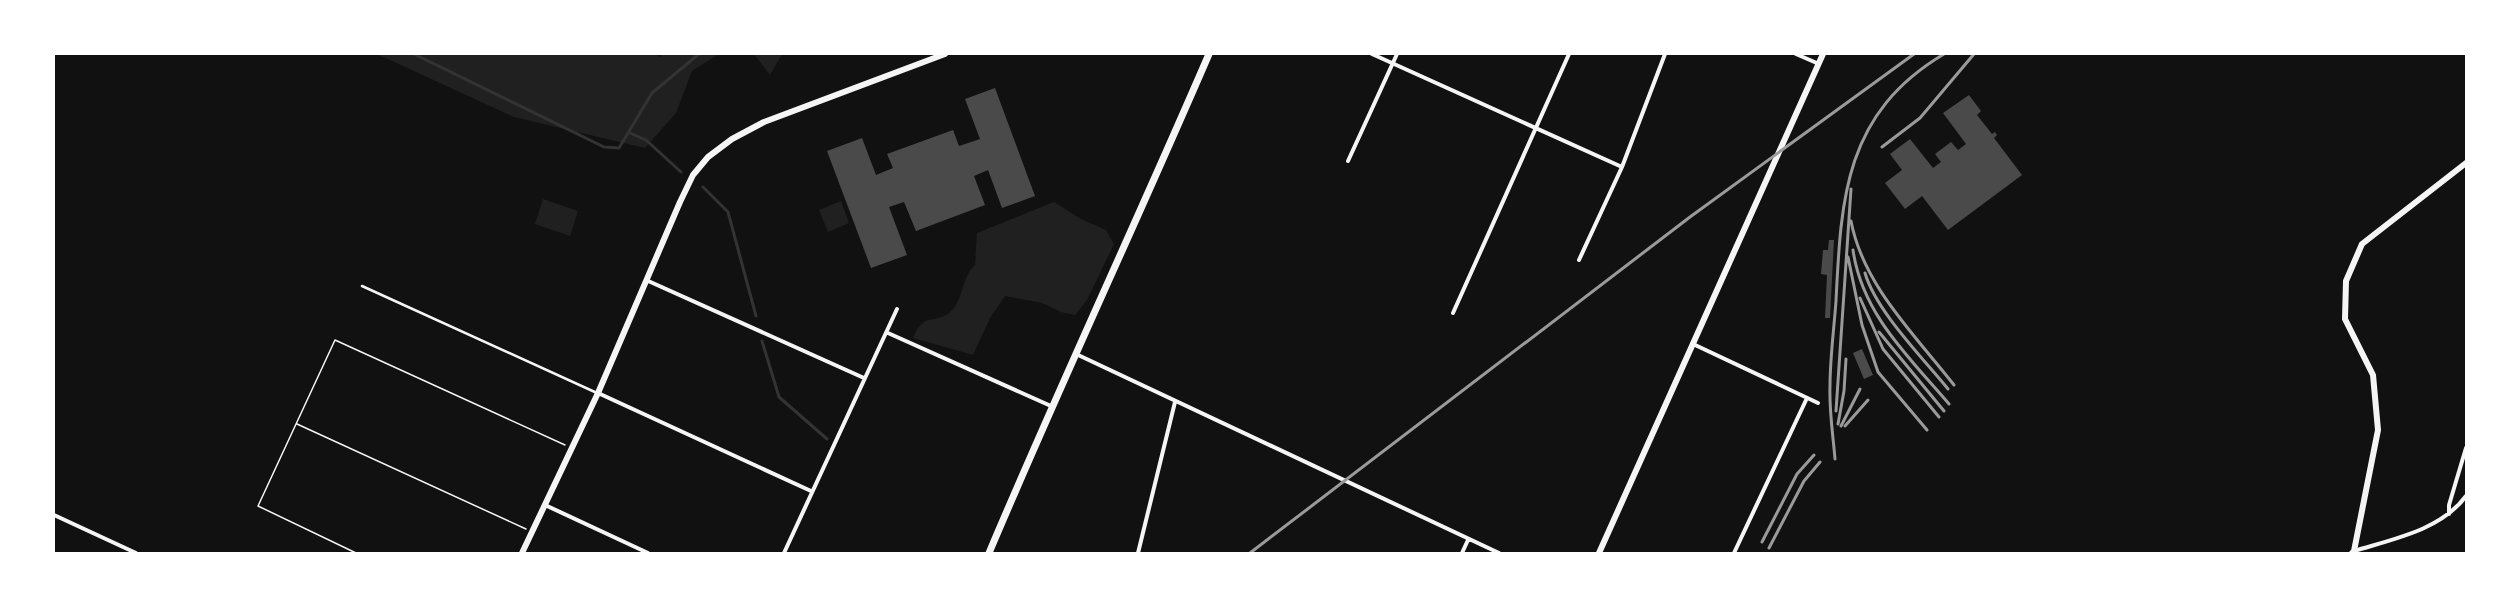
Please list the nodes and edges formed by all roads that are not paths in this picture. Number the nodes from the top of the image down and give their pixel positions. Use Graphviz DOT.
graph roads {
  1 [pos="945,54"];
  2 [pos="1209,54"];
  3 [pos="1372,54"];
  4 [pos="1397,54"];
  5 [pos="1568,54"];
  6 [pos="1665,54"];
  7 [pos="1796,54"];
  8 [pos="1823,54"];
  9 [pos="1392,63"];
  10 [pos="1819,64"];
  11 [pos="1536,127"];
  12 [pos="1348,161"];
  13 [pos="2466,164"];
  14 [pos="1622,167"];
  15 [pos="1579,260"];
  16 [pos="646,280"];
  17 [pos="362,286"];
  18 [pos="897,309"];
  19 [pos="1453,313"];
  20 [pos="888,333"];
  21 [pos="1693,344"];
  22 [pos="1076,354"];
  23 [pos="864,378"];
  24 [pos="598,393"];
  25 [pos="1807,398"];
  26 [pos="1175,402"];
  27 [pos="1818,403"];
  28 [pos="1051,406"];
  29 [pos="2466,448"];
  30 [pos="812,491"];
  31 [pos="2466,496"];
  32 [pos="545,505"];
  33 [pos="2449,514"];
  34 [pos="54,515"];
  35 [pos="1468,540"];
  36 [pos="2353,552"];
  37 [pos="136,553"];
  38 [pos="522,553"];
  39 [pos="648,553"];
  40 [pos="784,553"];
  41 [pos="989,553"];
  42 [pos="1138,553"];
  43 [pos="1462,553"];
  44 [pos="1499,553"];
  45 [pos="1599,553"];
  46 [pos="1734,553"];
  1 -- 16 [label="street"];
  2 -- 22 [label="main road"];
  3 -- 9 [label="street"];
  4 -- 9 [label="street"];
  5 -- 11 [label="street"];
  6 -- 14 [label="street"];
  7 -- 10 [label="street"];
  8 -- 10 [label="street"];
  9 -- 11 [label="street"];
  9 -- 12 [label="street"];
  10 -- 21 [label="street"];
  11 -- 14 [label="street"];
  11 -- 19 [label="street"];
  13 -- 36 [label="street"];
  14 -- 15 [label="street"];
  16 -- 23 [label="street"];
  16 -- 24 [label="street"];
  17 -- 24 [label="lane"];
  18 -- 20 [label="street"];
  20 -- 23 [label="street"];
  20 -- 28 [label="street"];
  21 -- 25 [label="street"];
  21 -- 45 [label="street"];
  22 -- 26 [label="street"];
  22 -- 28 [label="main road"];
  23 -- 30 [label="street"];
  24 -- 30 [label="street"];
  24 -- 32 [label="street"];
  25 -- 27 [label="street"];
  25 -- 46 [label="street"];
  26 -- 35 [label="street"];
  26 -- 42 [label="street"];
  28 -- 41 [label="main road"];
  29 -- 33 [label="street"];
  30 -- 40 [label="street"];
  31 -- 33 [label="street"];
  32 -- 38 [label="street"];
  32 -- 39 [label="street"];
  33 -- 36 [label="street"];
  34 -- 37 [label="street"];
  35 -- 43 [label="street"];
  35 -- 44 [label="street"];
}
